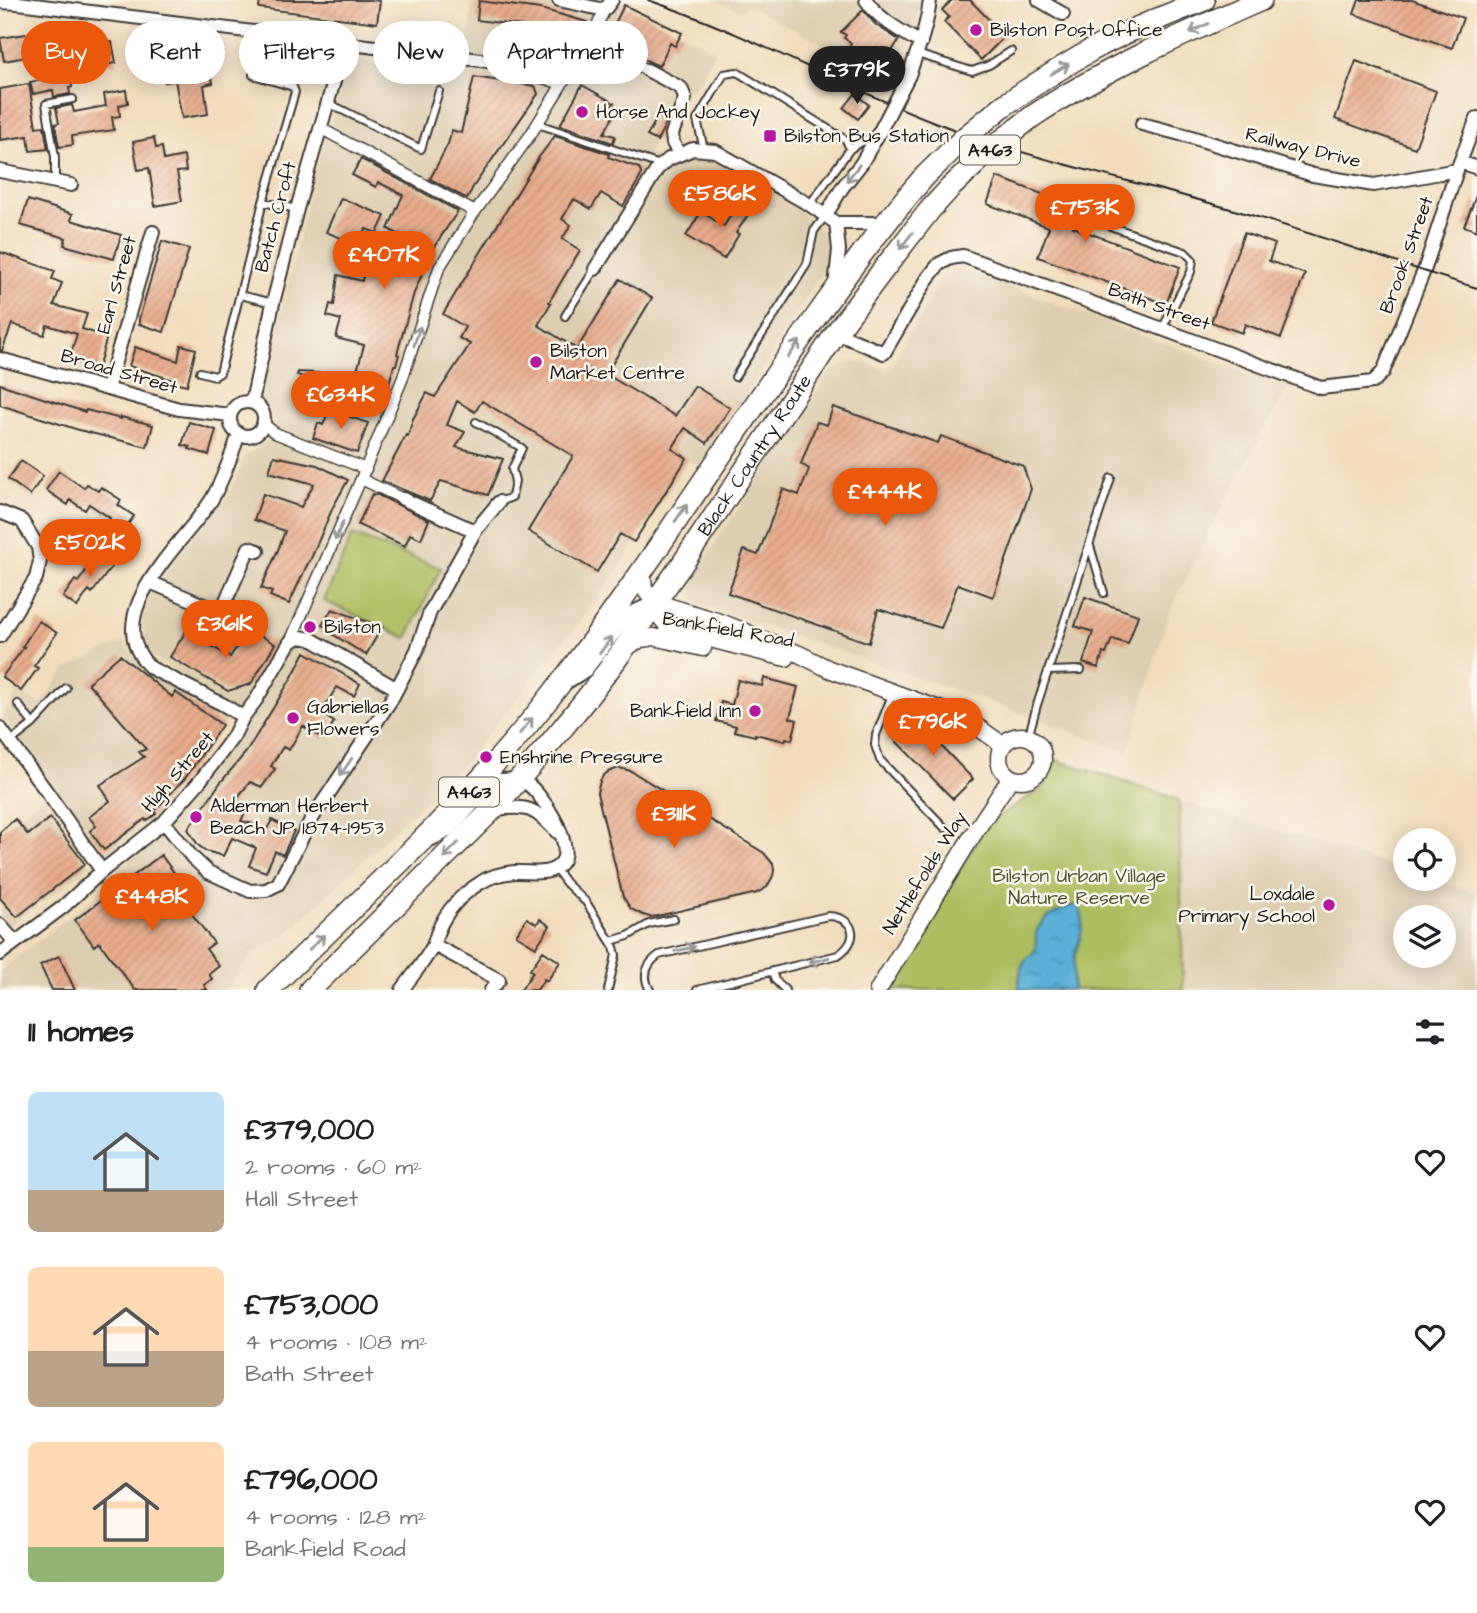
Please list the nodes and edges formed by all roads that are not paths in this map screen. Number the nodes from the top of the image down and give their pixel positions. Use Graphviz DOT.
graph roads {
  1 [pos="559,0"];
  2 [pos="866,0"];
  3 [pos="930,0"];
  4 [pos="1040,0"];
  5 [pos="1203,0"];
  6 [pos="1261,0"];
  7 [pos="0,2"];
  8 [pos="18,2"];
  9 [pos="609,4"];
  10 [pos="1062,14"];
  11 [pos="600,21"];
  12 [pos="239,30"];
  13 [pos="359,45"];
  14 [pos="919,48"];
  15 [pos="1011,51"];
  16 [pos="483,60"];
  17 [pos="648,71"];
  18 [pos="283,84"];
  19 [pos="333,84"];
  20 [pos="562,84"];
  21 [pos="439,91"];
  22 [pos="73,99"];
  23 [pos="328,103"];
  24 [pos="1477,118"];
  25 [pos="538,124"];
  26 [pos="1142,124"];
  27 [pos="320,128"];
  28 [pos="880,131"];
  29 [pos="704,149"];
  30 [pos="850,149"];
  31 [pos="679,154"];
  32 [pos="662,165"];
  33 [pos="1459,166"];
  34 [pos="1477,168"];
  35 [pos="0,171"];
  36 [pos="55,182"];
  37 [pos="71,185"];
  38 [pos="263,202"];
  39 [pos="810,205"];
  40 [pos="297,209"];
  41 [pos="475,212"];
  42 [pos="831,219"];
  43 [pos="1090,219"];
  44 [pos="885,223"];
  45 [pos="153,232"];
  46 [pos="595,269"];
  47 [pos="834,290"];
  48 [pos="240,295"];
  49 [pos="273,303"];
  50 [pos="565,316"];
  51 [pos="1162,329"];
  52 [pos="836,333"];
  53 [pos="0,359"];
  54 [pos="200,372"];
  55 [pos="735,377"];
  56 [pos="1353,384"];
  57 [pos="107,389"];
  58 [pos="252,402"];
  59 [pos="230,415"];
  60 [pos="476,422"];
  61 [pos="264,424"];
  62 [pos="239,434"];
  63 [pos="364,474"];
  64 [pos="1111,478"];
  65 [pos="403,499"];
  66 [pos="499,502"];
  67 [pos="0,512"];
  68 [pos="475,531"];
  69 [pos="1090,544"];
  70 [pos="258,551"];
  71 [pos="642,569"];
  72 [pos="150,582"];
  73 [pos="1104,593"];
  74 [pos="654,602"];
  75 [pos="221,612"];
  76 [pos="243,622"];
  77 [pos="0,636"];
  78 [pos="290,642"];
  79 [pos="623,650"];
  80 [pos="829,669"];
  81 [pos="1081,670"];
  82 [pos="1048,671"];
  83 [pos="66,688"];
  84 [pos="556,688"];
  85 [pos="397,689"];
  86 [pos="893,692"];
  87 [pos="18,704"];
  88 [pos="243,717"];
  89 [pos="33,724"];
  90 [pos="0,728"];
  91 [pos="1028,738"];
  92 [pos="10,742"];
  93 [pos="1003,745"];
  94 [pos="520,779"];
  95 [pos="1010,779"];
  96 [pos="493,809"];
  97 [pos="455,814"];
  98 [pos="164,822"];
  99 [pos="945,828"];
  100 [pos="560,834"];
  101 [pos="555,868"];
  102 [pos="102,871"];
  103 [pos="674,919"];
  104 [pos="0,925"];
  105 [pos="611,941"];
  106 [pos="15,942"];
  107 [pos="434,945"];
  108 [pos="0,954"];
  109 [pos="772,971"];
  110 [pos="268,990"];
  111 [pos="310,990"];
  112 [pos="402,990"];
  113 [pos="491,990"];
  114 [pos="608,990"];
  115 [pos="650,990"];
  116 [pos="697,990"];
  117 [pos="785,990"];
  118 [pos="878,990"];
  1 -- 9 [label="street"];
  2 -- 14 [label="street"];
  3 -- 14 [label="street"];
  4 -- 10 [label="street"];
  44 -- 5 [label="highway, Black Country Route / A463, one-way, bridge"];
  6 -- 52 [label="highway, Black Country Route / A463, one-way, bridge"];
  7 -- 8 [label="street"];
  8 -- 12 [label="street"];
  9 -- 11 [label="street"];
  13 -- 16 [label="street"];
  14 -- 15 [label="lane"];
  14 -- 28 [label="street, bridge"];
  17 -- 31 [label="street"];
  18 -- 38 [label="lane"];
  19 -- 23 [label="street, Batch Croft"];
  20 -- 25 [label="street"];
  21 -- 23 [label="lane"];
  22 -- 36 [label="lane"];
  23 -- 27 [label="street, Batch Croft"];
  24 -- 33 [label="street, Brook Street"];
  25 -- 32 [label="lane"];
  25 -- 41 [label="street"];
  26 -- 33 [label="street, Railway Drive"];
  27 -- 40 [label="street, Batch Croft"];
  27 -- 41 [label="street"];
  28 -- 30 [label="lane"];
  28 -- 42 [label="street, one-way"];
  29 -- 30 [label="lane"];
  29 -- 31 [label="street"];
  29 -- 39 [label="street"];
  30 -- 39 [label="lane"];
  31 -- 32 [label="street"];
  32 -- 46 [label="street"];
  33 -- 34 [label="street"];
  33 -- 56 [label="street, Brook Street"];
  35 -- 36 [label="street"];
  36 -- 37 [label="street"];
  38 -- 40 [label="lane"];
  38 -- 48 [label="lane"];
  39 -- 42 [label="street"];
  40 -- 49 [label="street, Batch Croft"];
  63 -- 41 [label="street, one-way"];
  42 -- 44 [label="street"];
  42 -- 47 [label="street"];
  42 -- 55 [label="lane"];
  43 -- 51 [label="lane"];
  44 -- 47 [label="highway, Black Country Route / A463"];
  45 -- 57 [label="street, Earl Street"];
  46 -- 50 [label="lane"];
  71 -- 47 [label="highway, Black Country Route / A463, one-way"];
  48 -- 49 [label="lane"];
  48 -- 54 [label="lane"];
  49 -- 58 [label="street, Batch Croft"];
  51 -- 52 [label="street, Bath Street"];
  51 -- 56 [label="street, Bath Street"];
  52 -- 74 [label="highway, Black Country Route / A463"];
  53 -- 57 [label="street, Broad Street"];
  57 -- 59 [label="street, Broad Street"];
  58 -- 59 [label="street"];
  58 -- 61 [label="street"];
  59 -- 62 [label="street"];
  60 -- 66 [label="lane"];
  61 -- 62 [label="street"];
  61 -- 63 [label="street"];
  62 -- 72 [label="street"];
  63 -- 65 [label="street"];
  63 -- 78 [label="street, one-way"];
  64 -- 69 [label="lane"];
  65 -- 68 [label="street"];
  66 -- 68 [label="street"];
  67 -- 77 [label="street"];
  68 -- 85 [label="street"];
  69 -- 73 [label="lane"];
  69 -- 82 [label="lane"];
  70 -- 75 [label="street"];
  71 -- 74 [label="street"];
  71 -- 84 [label="highway, Black Country Route / A463"];
  72 -- 75 [label="street"];
  72 -- 88 [label="street"];
  74 -- 79 [label="highway, Black Country Route / A463"];
  74 -- 80 [label="street"];
  84 -- 74 [label="street, one-way"];
  75 -- 76 [label="street"];
  78 -- 85 [label="street"];
  78 -- 88 [label="street, High Street"];
  79 -- 80 [label="street, Bankfield Road"];
  79 -- 94 [label="highway, Black Country Route / A463"];
  80 -- 86 [label="street, Bankfield Road"];
  81 -- 82 [label="lane"];
  82 -- 91 [label="lane"];
  83 -- 89 [label="lane"];
  97 -- 84 [label="highway, Black Country Route / A463, one-way"];
  85 -- 98 [label="street, one-way"];
  86 -- 93 [label="street, Bankfield Road"];
  86 -- 99 [label="lane"];
  87 -- 89 [label="lane"];
  88 -- 98 [label="street, High Street"];
  89 -- 92 [label="lane"];
  90 -- 92 [label="street"];
  91 -- 93 [label="street"];
  91 -- 95 [label="street"];
  92 -- 102 [label="street"];
  93 -- 95 [label="street"];
  94 -- 96 [label="highway, Black Country Route / A463"];
  94 -- 97 [label="street"];
  94 -- 100 [label="street"];
  95 -- 118 [label="street, Nettlefolds Way"];
  96 -- 97 [label="street"];
  96 -- 100 [label="street"];
  96 -- 111 [label="highway, Black Country Route / A463, one-way"];
  110 -- 97 [label="highway, Black Country Route / A463, one-way"];
  98 -- 102 [label="street, High Street"];
  100 -- 101 [label="street"];
  101 -- 105 [label="lane"];
  101 -- 107 [label="street"];
  102 -- 106 [label="street, High Street"];
  103 -- 105 [label="lane"];
  104 -- 106 [label="street"];
  105 -- 114 [label="lane"];
  106 -- 108 [label="street, High Street"];
  107 -- 112 [label="street"];
  107 -- 113 [label="street"];
  115 -- 109 [label="lane, one-way"];
  109 -- 116 [label="lane"];
  109 -- 117 [label="lane"];
}
